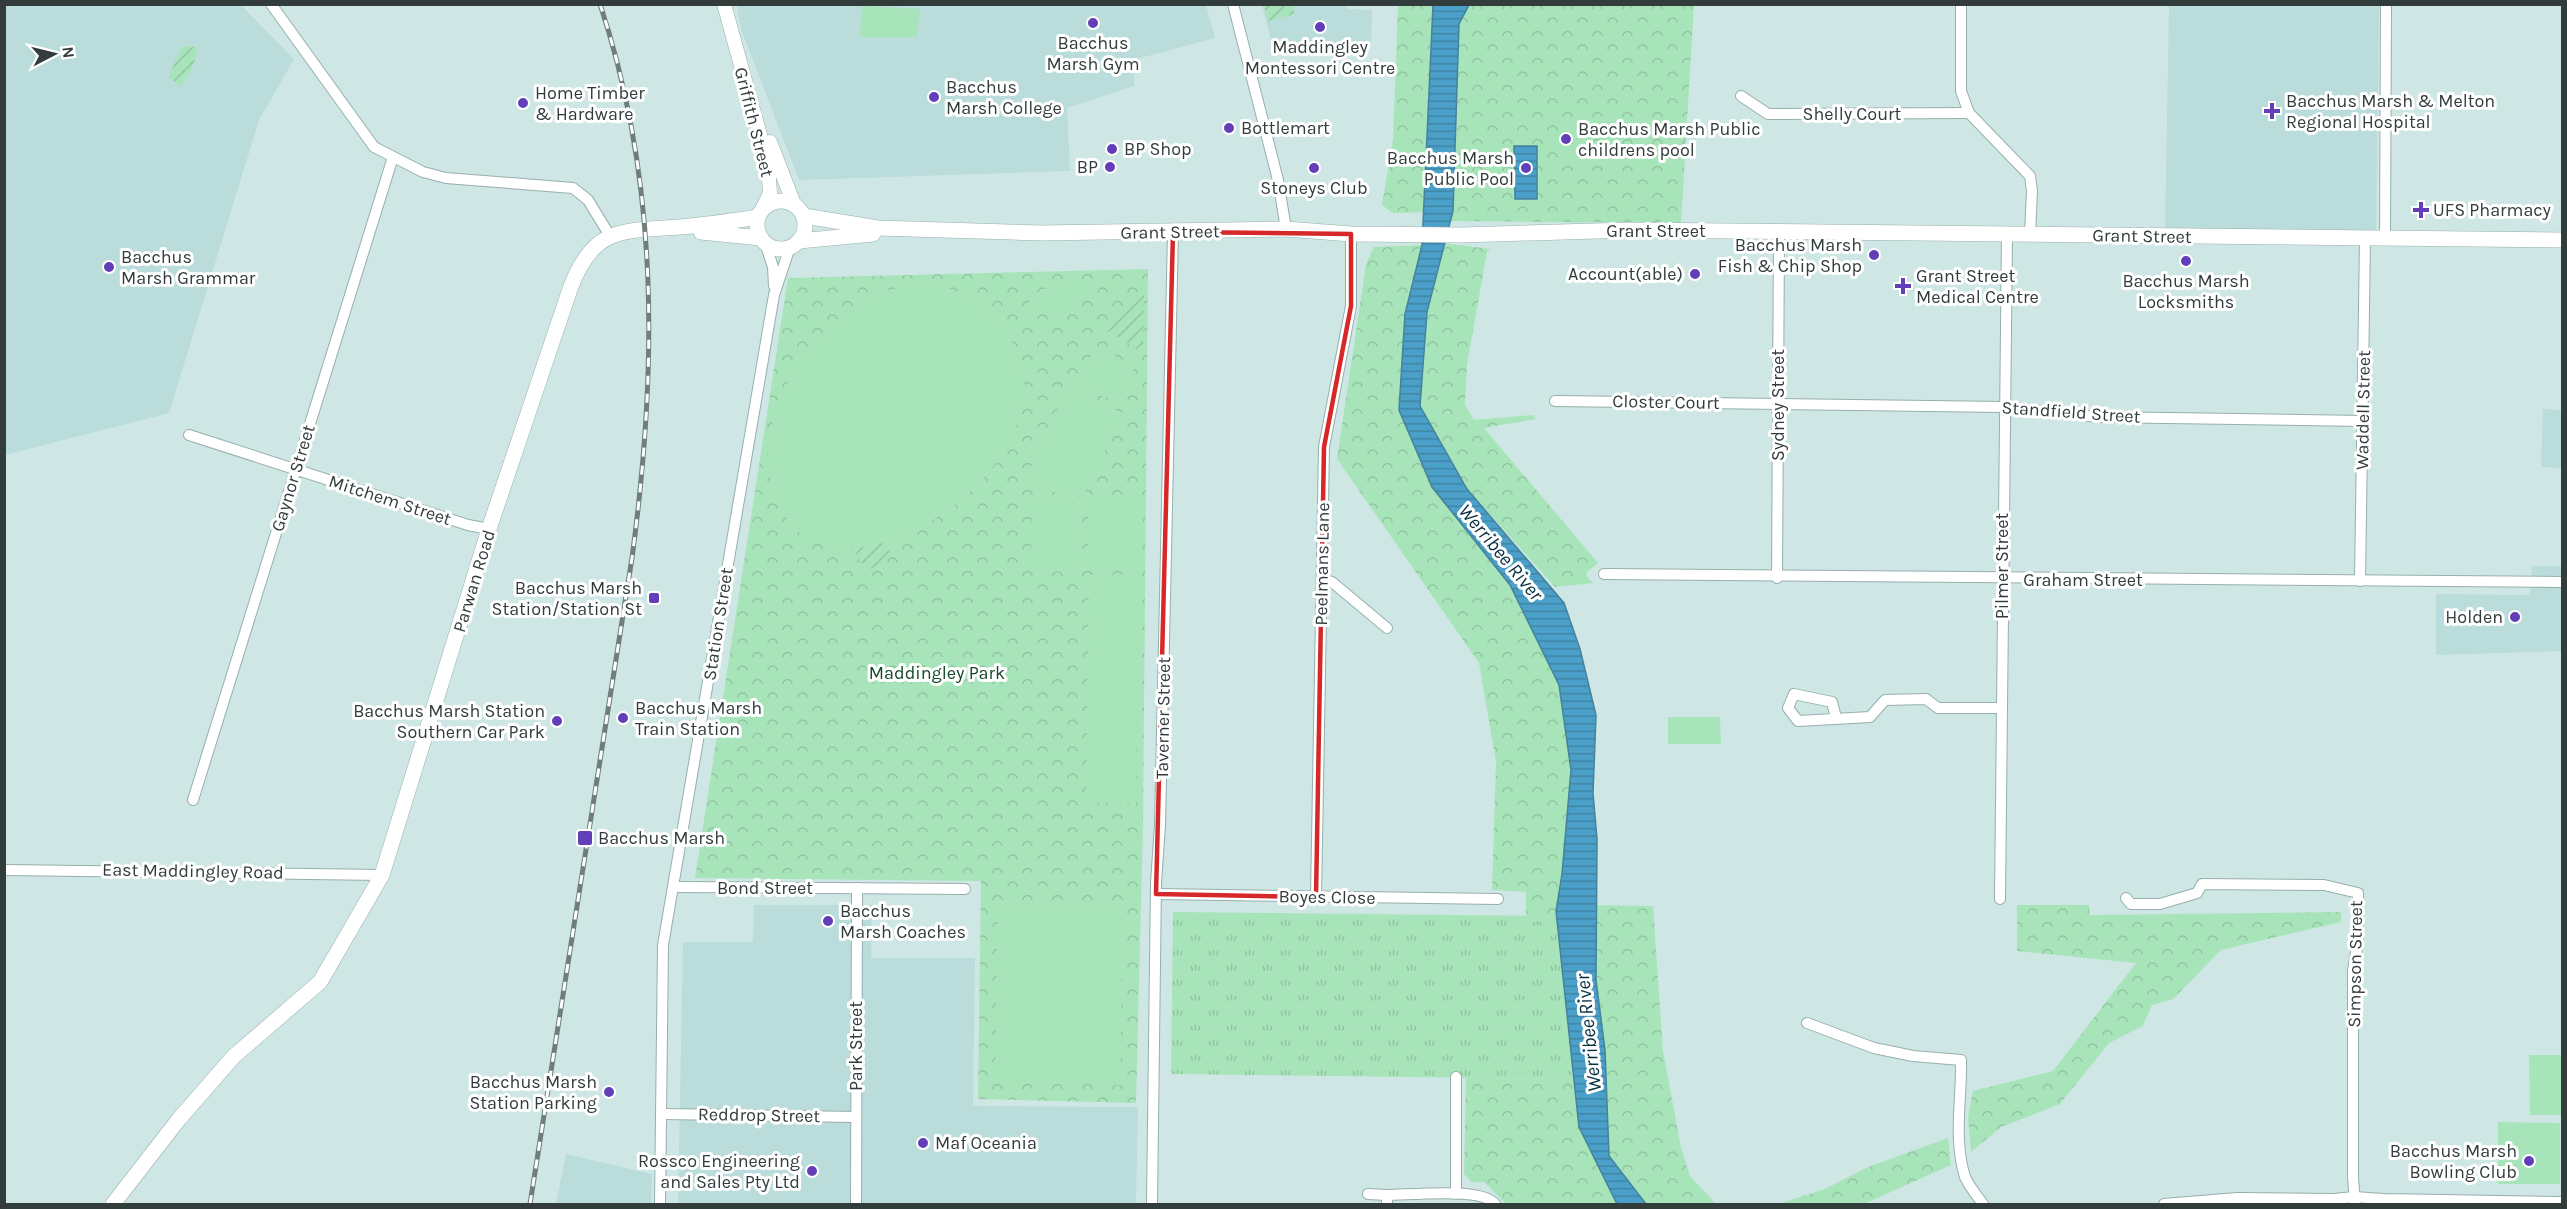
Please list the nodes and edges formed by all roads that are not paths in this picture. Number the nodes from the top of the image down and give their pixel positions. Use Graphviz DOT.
graph roads {
  1 [pos="271,4"];
  2 [pos="724,4"];
  3 [pos="1233,4"];
  4 [pos="1960,4"];
  5 [pos="2386,4"];
  6 [pos="732,33"];
  7 [pos="1741,96"];
  8 [pos="1969,113"];
  9 [pos="393,157"];
  10 [pos="794,204"];
  11 [pos="760,213"];
  12 [pos="804,216"];
  13 [pos="666,228"];
  14 [pos="1286,229"];
  15 [pos="930,231"];
  16 [pos="1779,231"];
  17 [pos="1173,232"];
  18 [pos="1352,234"];
  19 [pos="2007,234"];
  20 [pos="2030,234"];
  21 [pos="610,236"];
  22 [pos="2365,239"];
  23 [pos="2385,239"];
  24 [pos="763,240"];
  25 [pos="2562,240"];
  26 [pos="794,244"];
  27 [pos="774,295"];
  28 [pos="1555,401"];
  29 [pos="1778,405"];
  30 [pos="2004,407"];
  31 [pos="2364,421"];
  32 [pos="189,435"];
  33 [pos="296,469"];
  34 [pos="489,530"];
  35 [pos="1604,574"];
  36 [pos="1777,578"];
  37 [pos="1322,579"];
  38 [pos="2002,580"];
  39 [pos="2360,581"];
  40 [pos="2562,582"];
  41 [pos="1387,628"];
  42 [pos="2001,708"];
  43 [pos="1836,718"];
  44 [pos="193,800"];
  45 [pos="4,870"];
  46 [pos="382,875"];
  47 [pos="674,887"];
  48 [pos="857,888"];
  49 [pos="964,889"];
  50 [pos="1156,894"];
  51 [pos="1316,897"];
  52 [pos="2126,898"];
  53 [pos="1498,899"];
  54 [pos="2000,899"];
  55 [pos="1807,1023"];
  56 [pos="1456,1077"];
  57 [pos="662,1114"];
  58 [pos="855,1117"];
  59 [pos="1368,1194"];
  60 [pos="1456,1194"];
  61 [pos="1387,1200"];
  62 [pos="2355,1201"];
  63 [pos="2562,1202"];
  64 [pos="113,1204"];
  65 [pos="660,1204"];
  66 [pos="856,1204"];
  67 [pos="1152,1204"];
  68 [pos="1495,1204"];
  69 [pos="1983,1204"];
  70 [pos="2164,1204"];
  1 -- 9 [label="street"];
  2 -- 6 [label="street, Griffith Street"];
  3 -- 14 [label="street"];
  4 -- 8 [label="street"];
  5 -- 23 [label="street"];
  6 -- 10 [label="street, Griffith Street"];
  6 -- 11 [label="street, Griffith Street"];
  7 -- 8 [label="street, Shelly Court"];
  8 -- 20 [label="street"];
  9 -- 21 [label="street"];
  9 -- 33 [label="street, Gaynor Street"];
  10 -- 11 [label="main road"];
  10 -- 12 [label="main road"];
  11 -- 13 [label="main road"];
  11 -- 24 [label="main road"];
  12 -- 15 [label="main road, Grant Street"];
  12 -- 26 [label="main road"];
  13 -- 21 [label="main road, Parwan Road"];
  13 -- 24 [label="main road"];
  14 -- 17 [label="main road, Grant Street"];
  14 -- 18 [label="main road, Grant Street"];
  15 -- 17 [label="main road, Grant Street"];
  15 -- 26 [label="main road, Grant Street"];
  16 -- 18 [label="main road, Grant Street"];
  16 -- 19 [label="main road, Grant Street"];
  16 -- 29 [label="street, Sydney Street"];
  17 -- 50 [label="street, Taverner Street"];
  18 -- 37 [label="street, Peelmans Lane"];
  19 -- 20 [label="main road, Grant Street"];
  19 -- 30 [label="street, Pilmer Street"];
  20 -- 22 [label="main road, Grant Street"];
  21 -- 34 [label="main road, Parwan Road"];
  22 -- 23 [label="main road, Grant Street"];
  22 -- 31 [label="street, Waddell Street"];
  23 -- 25 [label="main road, Grant Street"];
  24 -- 26 [label="main road"];
  24 -- 27 [label="street, Station Street"];
  26 -- 27 [label="street, Station Street"];
  27 -- 47 [label="street, Station Street"];
  28 -- 29 [label="street, Closter Court"];
  29 -- 30 [label="street, Standfield Street"];
  29 -- 36 [label="street, Sydney Street"];
  30 -- 31 [label="street, Standfield Street"];
  30 -- 38 [label="street, Pilmer Street"];
  31 -- 39 [label="street, Waddell Street"];
  32 -- 33 [label="street, Mitchem Street"];
  33 -- 34 [label="street, Mitchem Street"];
  33 -- 44 [label="street, Gaynor Street"];
  34 -- 46 [label="main road, Parwan Road"];
  35 -- 36 [label="street, Graham Street"];
  36 -- 38 [label="street, Graham Street"];
  37 -- 41 [label="street"];
  37 -- 51 [label="street, Peelmans Lane"];
  38 -- 39 [label="street, Graham Street"];
  38 -- 42 [label="street, Pilmer Street"];
  39 -- 40 [label="street, Graham Street"];
  42 -- 43 [label="street"];
  42 -- 54 [label="street, Pilmer Street"];
  45 -- 46 [label="street, East Maddingley Road"];
  46 -- 64 [label="main road, Parwan Road"];
  47 -- 48 [label="street, Bond Street"];
  47 -- 57 [label="street, Station Street"];
  48 -- 49 [label="street, Bond Street"];
  48 -- 58 [label="street, Park Street"];
  50 -- 51 [label="street, Boyes Close"];
  50 -- 67 [label="street, Taverner Street"];
  51 -- 53 [label="street, Boyes Close"];
  52 -- 62 [label="street, Simpson Street"];
  55 -- 69 [label="street"];
  56 -- 60 [label="street"];
  57 -- 58 [label="street, Reddrop Street"];
  57 -- 65 [label="street, Station Street"];
  58 -- 66 [label="street, Park Street"];
  59 -- 61 [label="street"];
  60 -- 61 [label="street"];
  60 -- 68 [label="street"];
  62 -- 63 [label="street"];
  62 -- 70 [label="street"];
}
